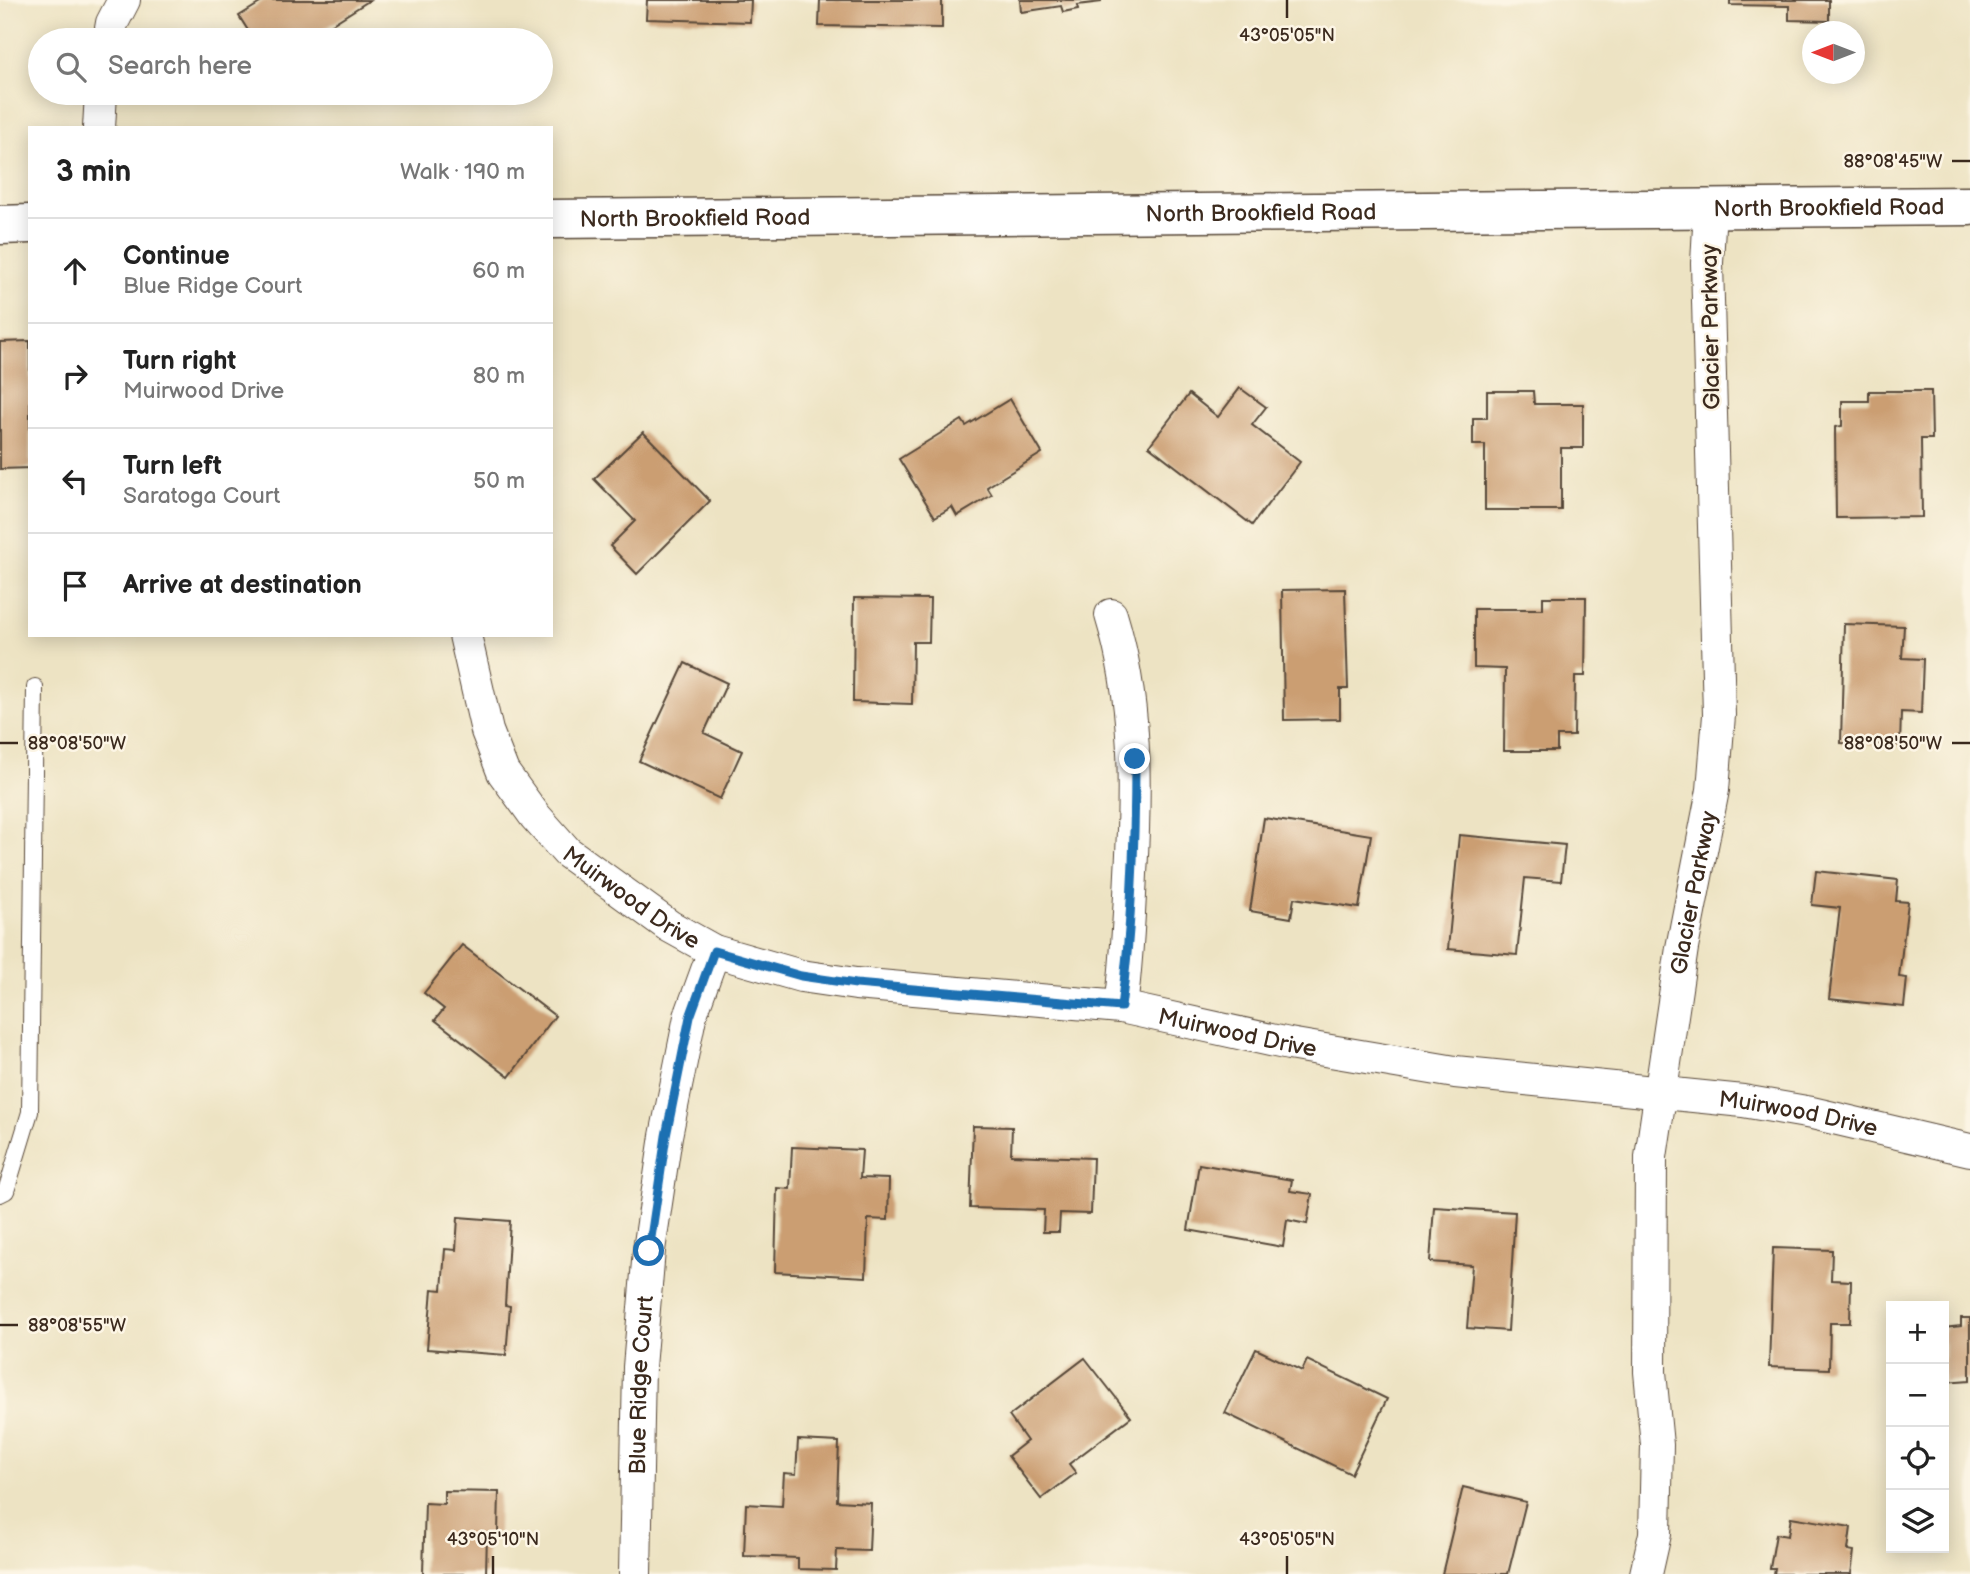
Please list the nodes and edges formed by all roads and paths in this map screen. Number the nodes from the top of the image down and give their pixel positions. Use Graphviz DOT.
graph roads {
  1 [pos="124,0"];
  2 [pos="111,28"];
  3 [pos="100,105"];
  4 [pos="99,126"];
  5 [pos="1970,206"];
  6 [pos="1710,208"];
  7 [pos="553,219"];
  8 [pos="28,224"];
  9 [pos="0,225"];
  10 [pos="1111,615"];
  11 [pos="466,637"];
  12 [pos="35,687"];
  13 [pos="714,951"];
  14 [pos="1121,1007"];
  15 [pos="1658,1093"];
  16 [pos="1970,1150"];
  17 [pos="0,1194"];
  18 [pos="635,1574"];
  19 [pos="1646,1574"];
  1 -- 2 [label="street"];
  3 -- 4 [label="street"];
  5 -- 6 [label="street, North Brookfield Road"];
  6 -- 7 [label="street, North Brookfield Road"];
  6 -- 15 [label="street, Glacier Parkway"];
  8 -- 9 [label="street"];
  10 -- 14 [label="street"];
  11 -- 13 [label="street, Muirwood Drive"];
  12 -- 17 [label="lane"];
  13 -- 14 [label="street, Muirwood Drive"];
  13 -- 18 [label="street, Blue Ridge Court"];
  14 -- 15 [label="street, Muirwood Drive"];
  15 -- 16 [label="street, Muirwood Drive"];
  15 -- 19 [label="street, Glacier Parkway"];
}
